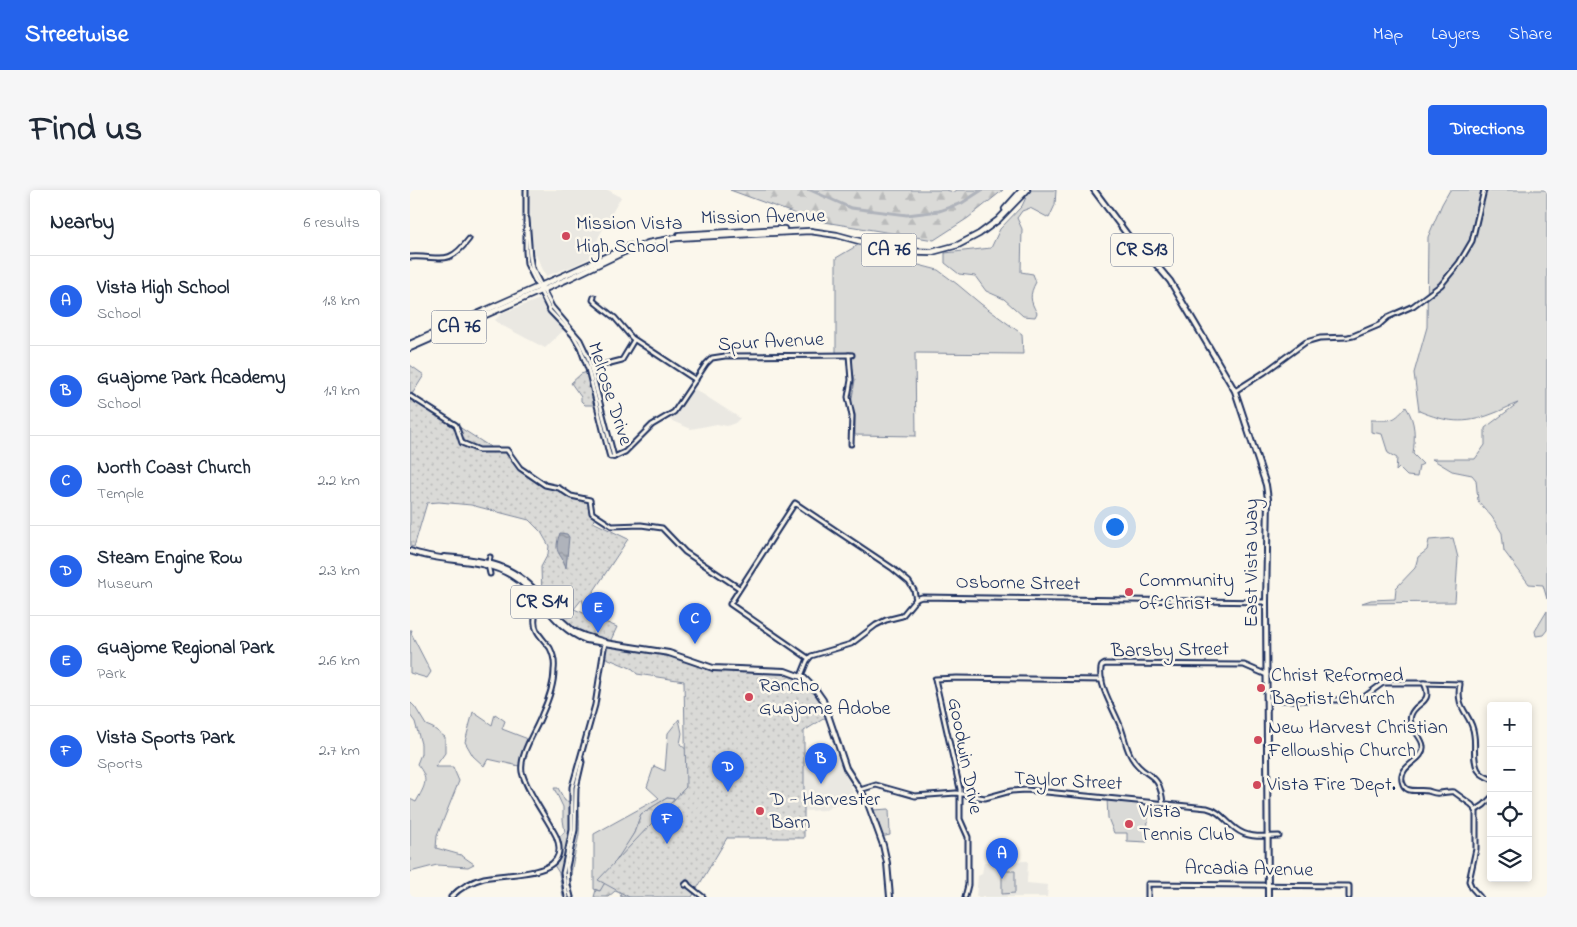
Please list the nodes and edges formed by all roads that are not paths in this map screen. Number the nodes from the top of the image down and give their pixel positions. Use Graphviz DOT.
graph roads {
  1 [pos="526,190"];
  2 [pos="1022,190"];
  3 [pos="1027,190"];
  4 [pos="1094,190"];
  5 [pos="1484,190"];
  6 [pos="469,239"];
  7 [pos="635,246"];
  8 [pos="410,257"];
  9 [pos="541,288"];
  10 [pos="594,297"];
  11 [pos="634,340"];
  12 [pos="410,344"];
  13 [pos="410,348"];
  14 [pos="590,368"];
  15 [pos="696,380"];
  16 [pos="1235,391"];
  17 [pos="410,396"];
  18 [pos="851,444"];
  19 [pos="614,457"];
  20 [pos="410,550"];
  21 [pos="490,557"];
  22 [pos="489,564"];
  23 [pos="490,574"];
  24 [pos="740,588"];
  25 [pos="541,600"];
  26 [pos="916,600"];
  27 [pos="1266,602"];
  28 [pos="605,642"];
  29 [pos="808,658"];
  30 [pos="1268,675"];
  31 [pos="801,676"];
  32 [pos="935,679"];
  33 [pos="1102,680"];
  34 [pos="1424,683"];
  35 [pos="1268,700"];
  36 [pos="1487,776"];
  37 [pos="860,790"];
  38 [pos="959,793"];
  39 [pos="1487,802"];
  40 [pos="1163,804"];
  41 [pos="1475,811"];
  42 [pos="1279,836"];
  43 [pos="1269,837"];
  44 [pos="1268,886"];
  45 [pos="698,893"];
  46 [pos="451,897"];
  47 [pos="569,897"];
  48 [pos="703,897"];
  49 [pos="890,897"];
  50 [pos="965,897"];
  51 [pos="1148,897"];
  52 [pos="1268,897"];
  53 [pos="1349,897"];
  54 [pos="1480,897"];
  1 -- 9 [label="street, Melrose Drive"];
  2 -- 7 [label="highway, Mission Avenue / CA 76"];
  3 -- 7 [label="highway, Mission Avenue / CA 76"];
  4 -- 16 [label="main road, East Vista Way / CR S13"];
  5 -- 16 [label="street"];
  6 -- 8 [label="street"];
  7 -- 9 [label="highway, CA 76"];
  9 -- 12 [label="highway, CA 76"];
  9 -- 13 [label="highway, CA 76"];
  9 -- 14 [label="street, Melrose Drive"];
  10 -- 11 [label="street"];
  11 -- 14 [label="street"];
  11 -- 15 [label="street"];
  14 -- 19 [label="street, Melrose Drive"];
  15 -- 18 [label="street, Spur Avenue"];
  15 -- 19 [label="street, Spur Avenue"];
  16 -- 27 [label="main road, East Vista Way / CR S13"];
  17 -- 24 [label="street"];
  20 -- 22 [label="main road, CR S14"];
  21 -- 22 [label="street"];
  22 -- 23 [label="street"];
  22 -- 25 [label="main road, CR S14"];
  24 -- 26 [label="street"];
  24 -- 29 [label="street"];
  25 -- 28 [label="main road, CR S14"];
  25 -- 46 [label="street"];
  26 -- 27 [label="street, Osborne Street"];
  26 -- 29 [label="street"];
  27 -- 30 [label="main road, East Vista Way / CR S13"];
  28 -- 31 [label="main road, CR S14"];
  28 -- 47 [label="street"];
  29 -- 31 [label="street"];
  30 -- 33 [label="street, Barsby Street"];
  30 -- 35 [label="main road, East Vista Way / CR S13"];
  31 -- 37 [label="main road"];
  32 -- 33 [label="street, Barsby Street"];
  32 -- 38 [label="street, Goodwin Drive"];
  33 -- 40 [label="street"];
  34 -- 35 [label="street"];
  34 -- 36 [label="street"];
  34 -- 41 [label="street"];
  35 -- 43 [label="main road, East Vista Way / CR S13"];
  37 -- 38 [label="street, Taylor Street"];
  37 -- 49 [label="main road"];
  38 -- 40 [label="street, Taylor Street"];
  38 -- 50 [label="street, Goodwin Drive"];
  39 -- 41 [label="street"];
  40 -- 43 [label="street, Taylor Street"];
  41 -- 54 [label="street"];
  42 -- 43 [label="street, Taylor Street"];
  43 -- 44 [label="main road, East Vista Way / CR S13"];
  44 -- 51 [label="street, Arcadia Avenue"];
  44 -- 52 [label="main road, East Vista Way / CR S13"];
  44 -- 53 [label="street, Arcadia Avenue"];
  45 -- 48 [label="street"];
}
